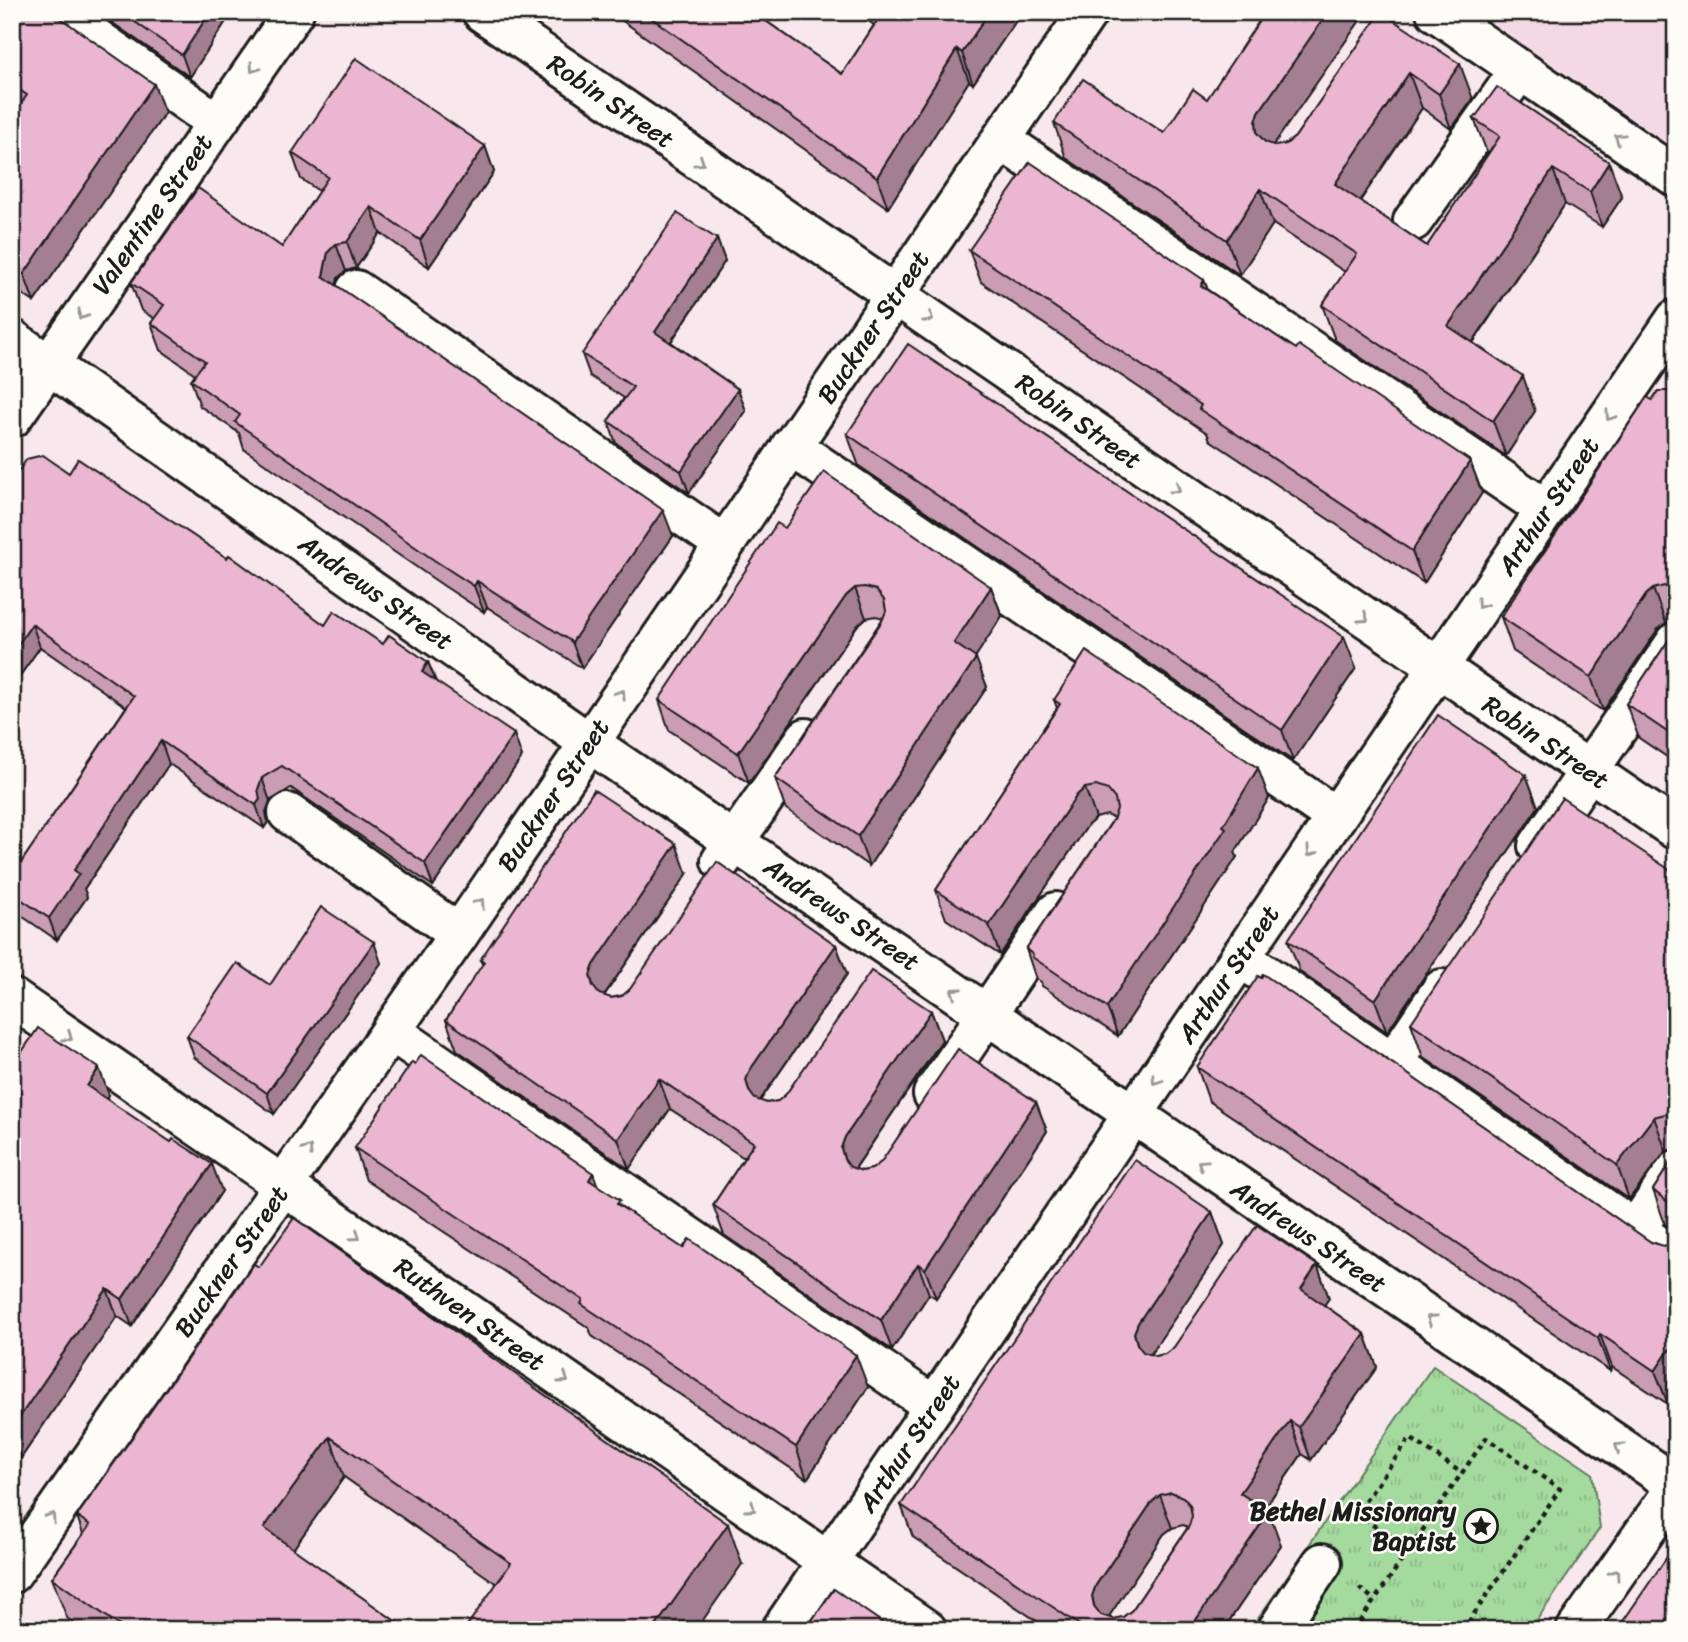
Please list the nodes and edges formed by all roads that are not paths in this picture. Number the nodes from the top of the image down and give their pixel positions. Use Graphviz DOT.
graph roads {
  1 [pos="59,12"];
  2 [pos="294,12"];
  3 [pos="482,12"];
  4 [pos="1088,12"];
  5 [pos="1436,12"];
  6 [pos="1520,70"];
  7 [pos="216,122"];
  8 [pos="1001,140"];
  9 [pos="1676,177"];
  10 [pos="1413,221"];
  11 [pos="356,290"];
  12 [pos="895,295"];
  13 [pos="1676,319"];
  14 [pos="12,339"];
  15 [pos="49,364"];
  16 [pos="12,418"];
  17 [pos="791,446"];
  18 [pos="1545,509"];
  19 [pos="724,544"];
  20 [pos="1676,642"];
  21 [pos="1437,668"];
  22 [pos="828,706"];
  23 [pos="588,741"];
  24 [pos="1588,771"];
  25 [pos="288,814"];
  26 [pos="1335,817"];
  27 [pos="1676,830"];
  28 [pos="735,841"];
  29 [pos="1521,872"];
  30 [pos="1076,881"];
  31 [pos="705,885"];
  32 [pos="459,934"];
  33 [pos="892,948"];
  34 [pos="1240,957"];
  35 [pos="1461,961"];
  36 [pos="869,981"];
  37 [pos="12,998"];
  38 [pos="988,1014"];
  39 [pos="391,1031"];
  40 [pos="1393,1062"];
  41 [pos="1132,1116"];
  42 [pos="912,1124"];
  43 [pos="1676,1170"];
  44 [pos="284,1186"];
  45 [pos="1273,1212"];
  46 [pos="1635,1230"];
  47 [pos="1251,1245"];
  48 [pos="1676,1258"];
  49 [pos="934,1406"];
  50 [pos="1676,1486"];
  51 [pos="828,1561"];
  52 [pos="1322,1563"];
  53 [pos="12,1573"];
  54 [pos="781,1630"];
  55 [pos="928,1630"];
  56 [pos="1277,1630"];
  57 [pos="1576,1630"];
  1 -- 7 [label="street"];
  2 -- 7 [label="street, Valentine Street, one-way"];
  3 -- 12 [label="street, Robin Street, one-way"];
  4 -- 8 [label="street, Buckner Street"];
  5 -- 6 [label="street"];
  9 -- 6 [label="street, one-way"];
  6 -- 10 [label="street"];
  7 -- 15 [label="street, Valentine Street, one-way"];
  8 -- 12 [label="street, Buckner Street"];
  8 -- 18 [label="street"];
  11 -- 19 [label="street"];
  12 -- 17 [label="street, Buckner Street"];
  12 -- 21 [label="street, Robin Street, one-way"];
  13 -- 18 [label="street, Arthur Street, one-way"];
  14 -- 15 [label="street, Andrews Street"];
  15 -- 16 [label="street, Valentine Street"];
  15 -- 23 [label="street, Andrews Street"];
  17 -- 19 [label="street, Buckner Street"];
  17 -- 26 [label="street"];
  18 -- 21 [label="street, Arthur Street, one-way"];
  23 -- 19 [label="street, Buckner Street, one-way"];
  20 -- 24 [label="street"];
  21 -- 24 [label="street, Robin Street"];
  21 -- 26 [label="street, Arthur Street"];
  22 -- 28 [label="street"];
  23 -- 28 [label="street, Andrews Street"];
  32 -- 23 [label="street, Buckner Street, one-way"];
  24 -- 27 [label="street, Robin Street"];
  24 -- 29 [label="street"];
  25 -- 32 [label="street"];
  26 -- 34 [label="street, Arthur Street, one-way"];
  28 -- 31 [label="street"];
  28 -- 33 [label="street, Andrews Street"];
  30 -- 38 [label="street"];
  32 -- 39 [label="street, Buckner Street"];
  33 -- 36 [label="street"];
  38 -- 33 [label="street, Andrews Street, one-way"];
  34 -- 40 [label="street"];
  34 -- 41 [label="street, Arthur Street, one-way"];
  35 -- 40 [label="street"];
  37 -- 44 [label="street, Ruthven Street, one-way"];
  38 -- 41 [label="street, Andrews Street"];
  38 -- 42 [label="street"];
  44 -- 39 [label="street, Buckner Street, one-way"];
  39 -- 49 [label="street"];
  40 -- 46 [label="street"];
  45 -- 41 [label="street, Andrews Street, one-way"];
  41 -- 49 [label="street, Arthur Street"];
  43 -- 46 [label="street"];
  44 -- 51 [label="street, Ruthven Street, one-way"];
  53 -- 44 [label="street, Buckner Street, one-way"];
  45 -- 47 [label="street"];
  50 -- 45 [label="street, Andrews Street, one-way"];
  46 -- 48 [label="street"];
  49 -- 51 [label="street, Arthur Street"];
  57 -- 50 [label="street, one-way"];
  51 -- 54 [label="street, Arthur Street"];
  51 -- 55 [label="street, Ruthven Street"];
  52 -- 56 [label="street"];
}
